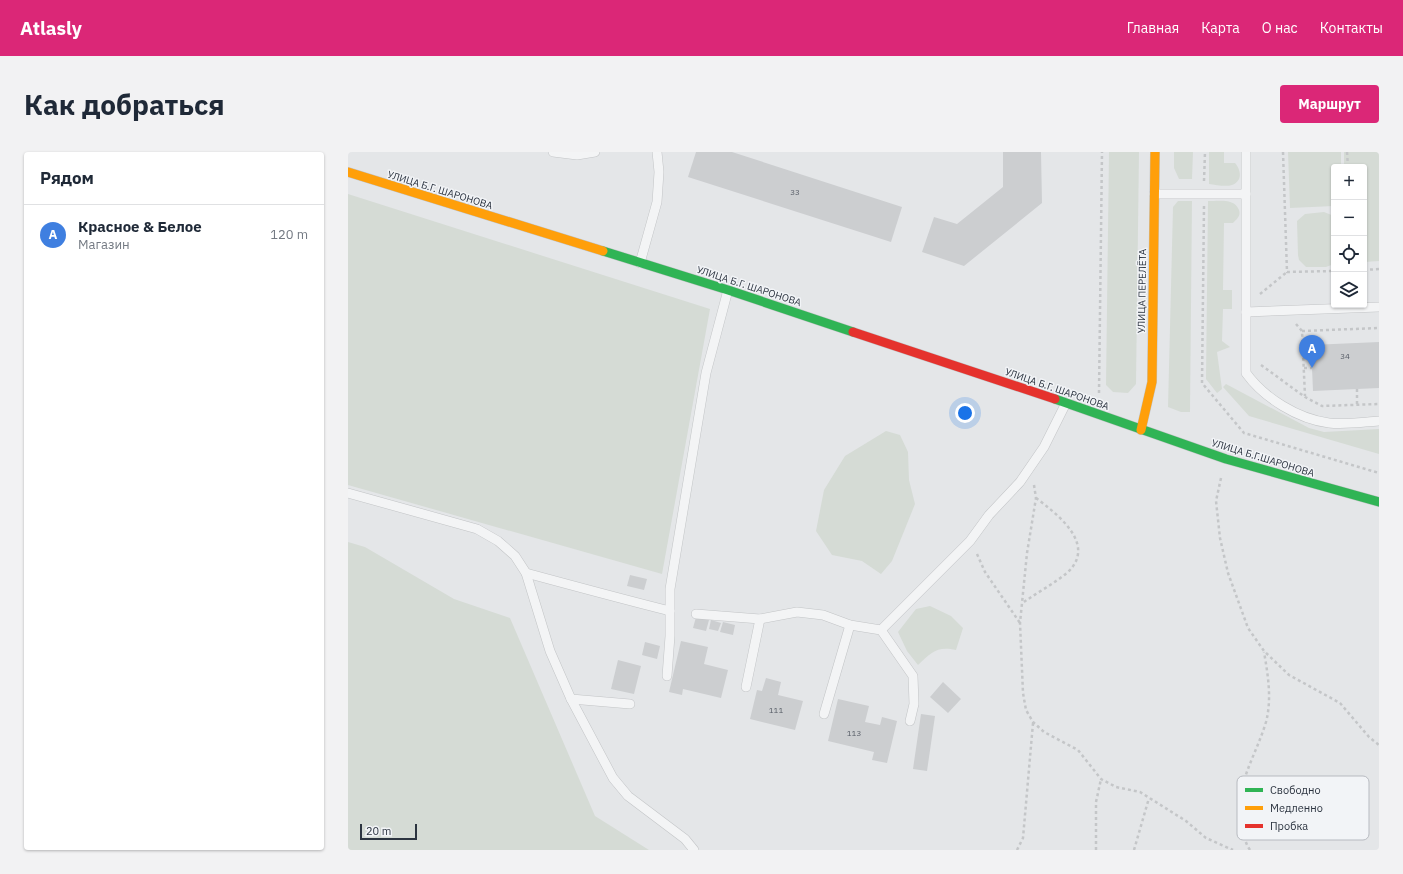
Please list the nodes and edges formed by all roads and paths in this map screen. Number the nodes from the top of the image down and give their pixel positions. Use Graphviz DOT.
graph roads {
  1 [pos="553,152"];
  2 [pos="595,152"];
  3 [pos="657,152"];
  4 [pos="1102,152"];
  5 [pos="1155,152"];
  6 [pos="1205,152"];
  7 [pos="1246,152"];
  8 [pos="1283,152"];
  9 [pos="1347,152"];
  10 [pos="1348,164"];
  11 [pos="348,172"];
  12 [pos="1154,194"];
  13 [pos="1204,194"];
  14 [pos="1246,194"];
  15 [pos="639,264"];
  16 [pos="1379,269"];
  17 [pos="1367,270"];
  18 [pos="1331,271"];
  19 [pos="1287,272"];
  20 [pos="1260,286"];
  21 [pos="728,290"];
  22 [pos="1260,294"];
  23 [pos="1379,307"];
  24 [pos="1260,311"];
  25 [pos="1246,312"];
  26 [pos="1379,328"];
  27 [pos="1260,362"];
  28 [pos="1304,368"];
  29 [pos="1312,368"];
  30 [pos="1100,388"];
  31 [pos="1357,389"];
  32 [pos="1305,397"];
  33 [pos="1066,403"];
  34 [pos="1379,404"];
  35 [pos="1357,405"];
  36 [pos="1379,421"];
  37 [pos="1141,430"];
  38 [pos="1226,459"];
  39 [pos="1031,465"];
  40 [pos="1379,473"];
  41 [pos="348,493"];
  42 [pos="1036,498"];
  43 [pos="1379,502"];
  44 [pos="970,541"];
  45 [pos="526,573"];
  46 [pos="1024,602"];
  47 [pos="670,611"];
  48 [pos="696,614"];
  49 [pos="760,619"];
  50 [pos="1020,623"];
  51 [pos="850,625"];
  52 [pos="881,630"];
  53 [pos="1264,651"];
  54 [pos="667,676"];
  55 [pos="746,687"];
  56 [pos="571,699"];
  57 [pos="630,704"];
  58 [pos="824,714"];
  59 [pos="910,721"];
  60 [pos="1033,722"];
  61 [pos="1379,745"];
  62 [pos="1245,776"];
  63 [pos="1101,779"];
  64 [pos="1149,798"];
  65 [pos="1245,840"];
  66 [pos="694,850"];
  67 [pos="1017,850"];
  68 [pos="1096,850"];
  69 [pos="1134,850"];
  70 [pos="1233,850"];
  71 [pos="1250,850"];
  1 -- 2 [label="lane"];
  3 -- 15 [label="lane"];
  4 -- 30 [label="path"];
  5 -- 12 [label="main road, УЛИЦА ПЕРЕЛЁТА"];
  6 -- 13 [label="path"];
  7 -- 14 [label="lane"];
  8 -- 19 [label="path"];
  9 -- 10 [label="path"];
  11 -- 15 [label="main road, УЛИЦА Б.Г. ШАРОНОВА"];
  12 -- 13 [label="lane"];
  12 -- 37 [label="main road, УЛИЦА ПЕРЕЛЁТА"];
  13 -- 14 [label="lane"];
  13 -- 40 [label="path"];
  14 -- 25 [label="lane"];
  15 -- 21 [label="main road, УЛИЦА Б.Г. ШАРОНОВА"];
  16 -- 17 [label="path"];
  18 -- 19 [label="path"];
  19 -- 22 [label="path"];
  20 -- 22 [label="path"];
  21 -- 33 [label="main road, УЛИЦА Б.Г. ШАРОНОВА"];
  21 -- 47 [label="lane"];
  22 -- 24 [label="path"];
  23 -- 24 [label="lane"];
  24 -- 25 [label="lane"];
  25 -- 36 [label="lane"];
  26 -- 28 [label="path"];
  27 -- 32 [label="path"];
  28 -- 29 [label="path"];
  28 -- 32 [label="path"];
  31 -- 35 [label="path"];
  32 -- 35 [label="path"];
  33 -- 37 [label="main road, УЛИЦА Б.Г. ШАРОНОВА"];
  33 -- 39 [label="lane"];
  34 -- 35 [label="path"];
  37 -- 38 [label="main road, УЛИЦА Б.Г.ШАРОНОВА"];
  38 -- 43 [label="main road, УЛИЦА Б.Г.ШАРОНОВА"];
  38 -- 53 [label="path"];
  39 -- 42 [label="path"];
  39 -- 44 [label="lane"];
  41 -- 45 [label="lane"];
  42 -- 46 [label="path"];
  42 -- 46 [label="path"];
  44 -- 50 [label="path"];
  44 -- 52 [label="lane"];
  45 -- 47 [label="lane"];
  45 -- 56 [label="lane"];
  46 -- 50 [label="path"];
  47 -- 54 [label="lane"];
  48 -- 49 [label="lane"];
  49 -- 51 [label="lane"];
  49 -- 55 [label="lane"];
  50 -- 60 [label="path"];
  51 -- 52 [label="lane"];
  51 -- 58 [label="lane"];
  52 -- 59 [label="lane"];
  53 -- 61 [label="path"];
  53 -- 62 [label="path"];
  56 -- 57 [label="lane"];
  56 -- 66 [label="lane"];
  60 -- 63 [label="path"];
  60 -- 67 [label="path"];
  63 -- 64 [label="path"];
  63 -- 68 [label="path"];
  64 -- 69 [label="path"];
  64 -- 70 [label="path"];
  65 -- 71 [label="path"];
}
